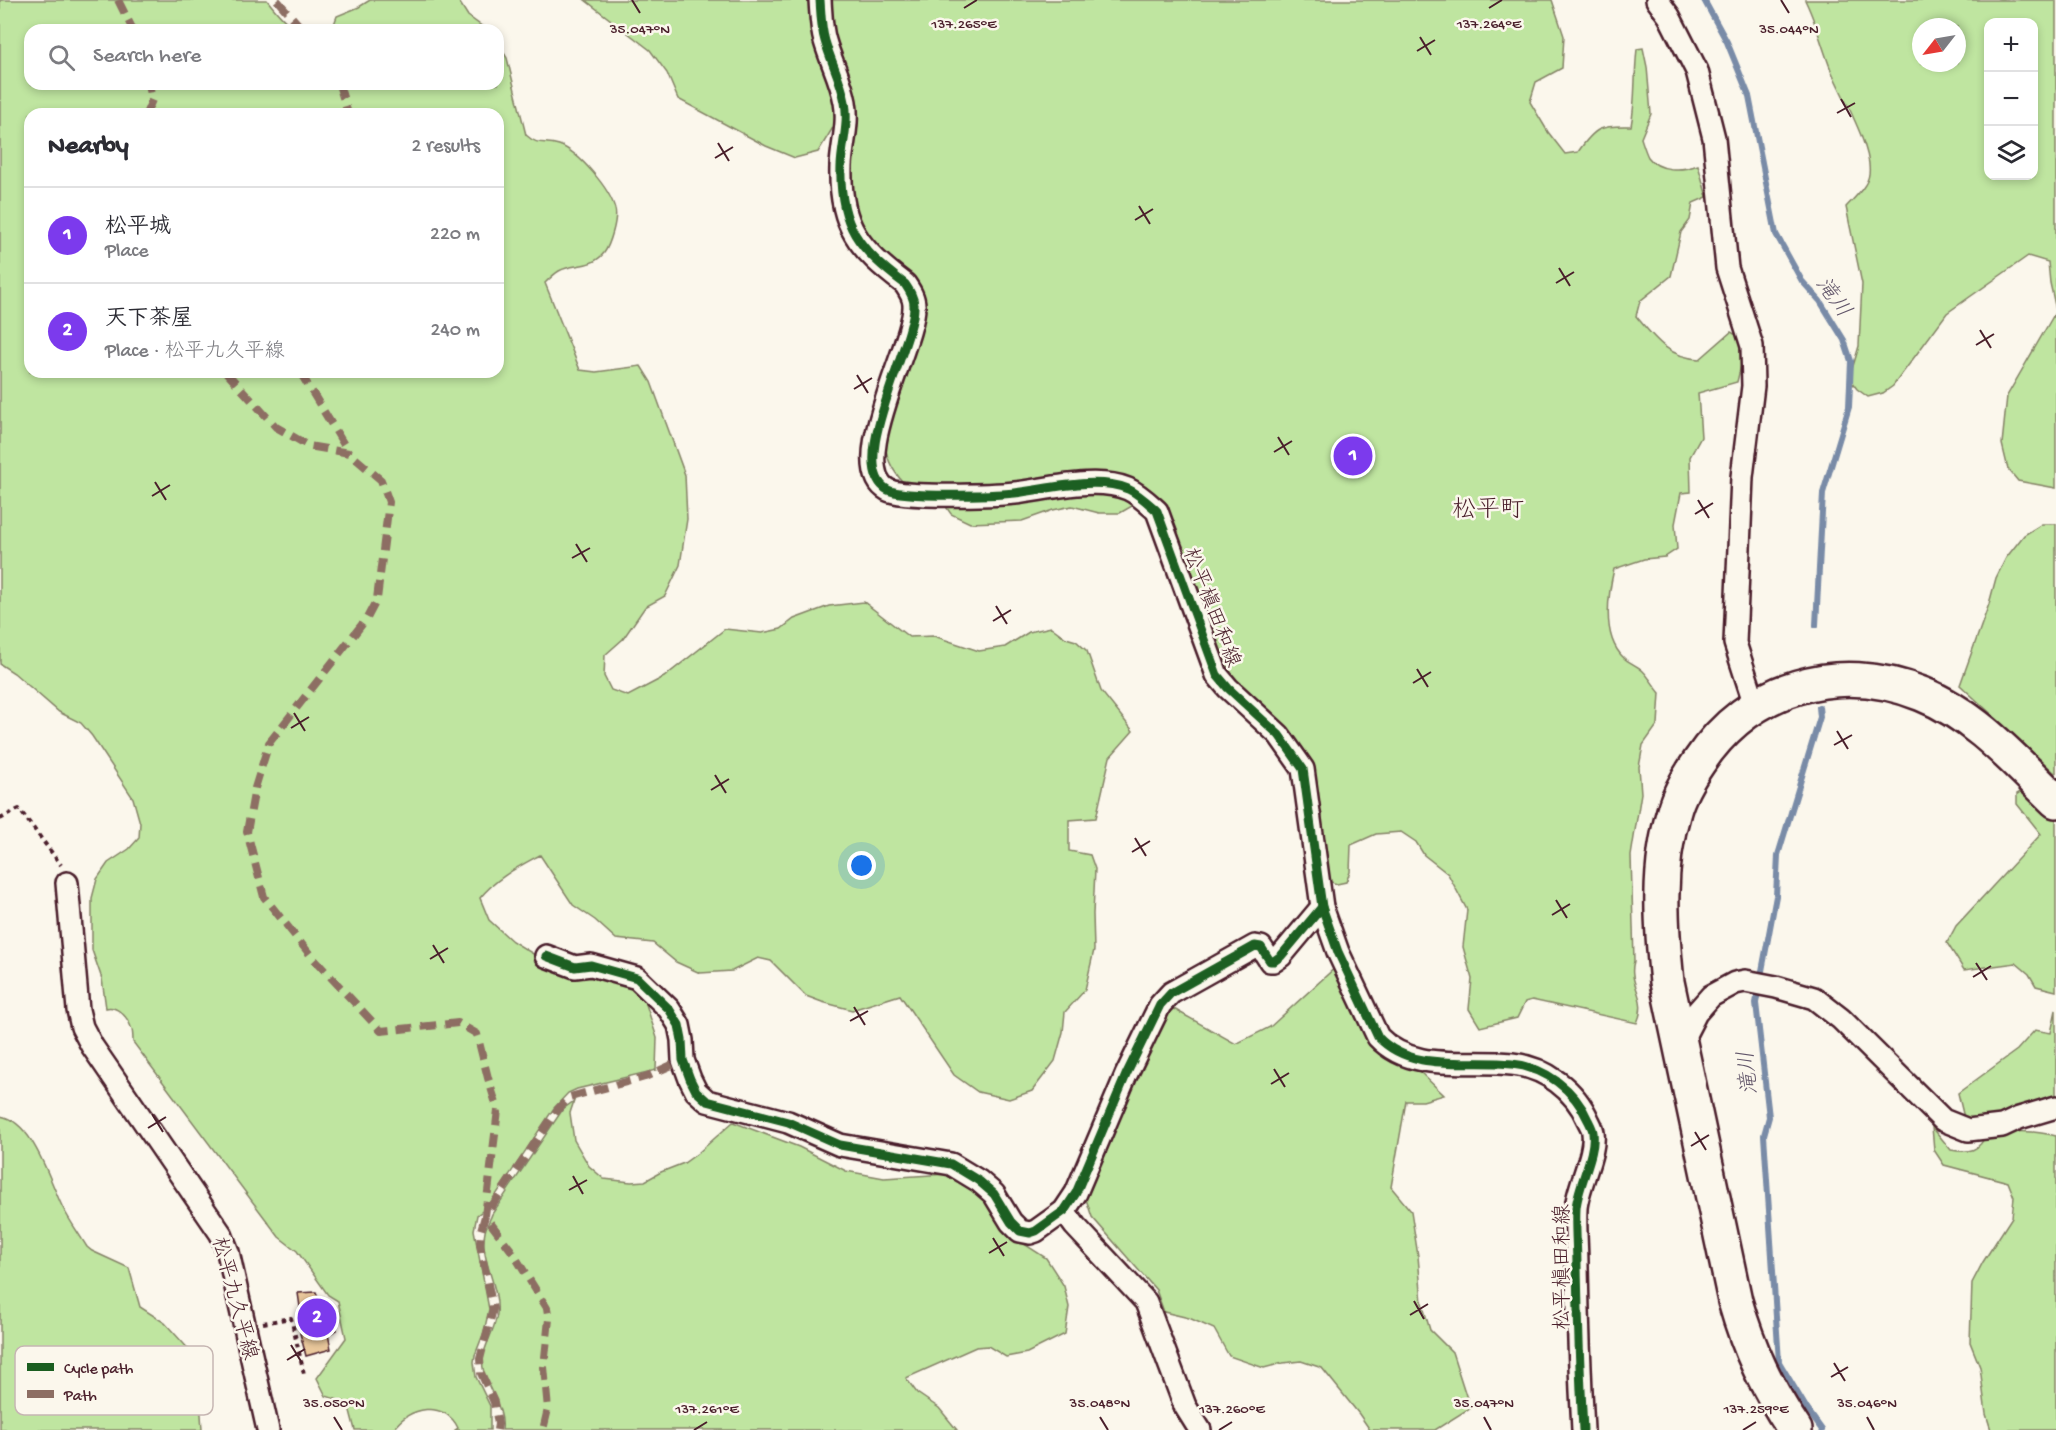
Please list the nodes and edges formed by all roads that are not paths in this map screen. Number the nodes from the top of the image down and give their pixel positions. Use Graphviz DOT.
graph roads {
  1 [pos="820,0"];
  2 [pos="1657,0"];
  3 [pos="1755,705"];
  4 [pos="2056,801"];
  5 [pos="66,877"];
  6 [pos="1322,907"];
  7 [pos="546,956"];
  8 [pos="1680,1044"];
  9 [pos="2056,1107"];
  10 [pos="1064,1211"];
  11 [pos="268,1430"];
  12 [pos="1200,1430"];
  13 [pos="1583,1430"];
  14 [pos="1795,1430"];
  1 -- 6 [label="street, 松平槇田和線"];
  2 -- 3 [label="street"];
  3 -- 4 [label="highway"];
  3 -- 8 [label="highway"];
  5 -- 11 [label="street, 松平九久平線"];
  6 -- 10 [label="street"];
  6 -- 13 [label="street, 松平槇田和線"];
  7 -- 10 [label="street"];
  8 -- 9 [label="street"];
  8 -- 14 [label="highway"];
  10 -- 12 [label="street"];
}
